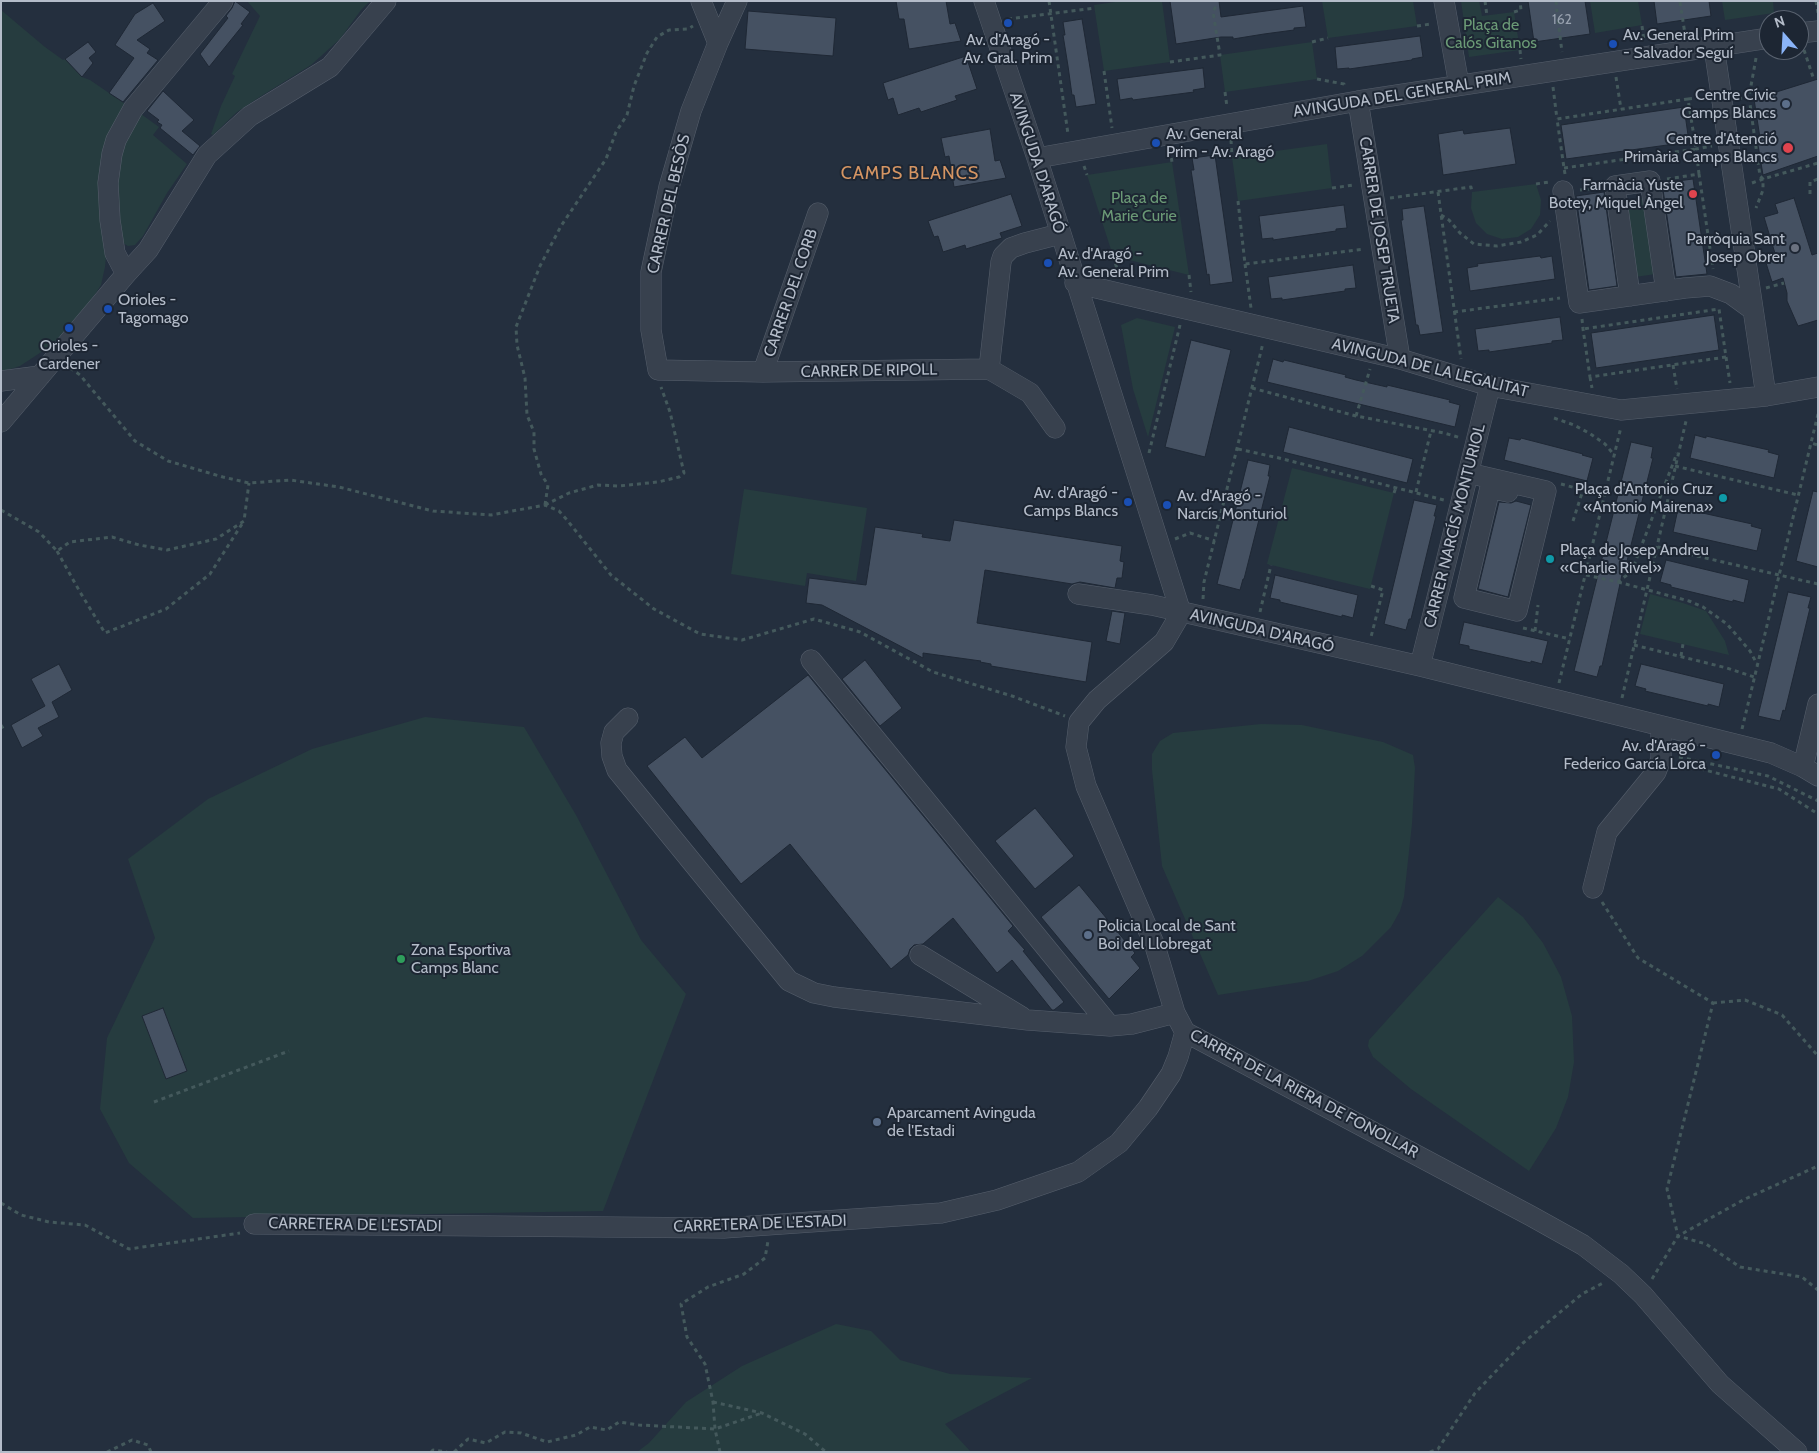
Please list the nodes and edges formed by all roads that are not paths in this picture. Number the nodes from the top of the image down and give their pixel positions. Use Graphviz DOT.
graph roads {
  1 [pos="223,1"];
  2 [pos="386,1"];
  3 [pos="737,1"];
  4 [pos="984,1"];
  5 [pos="1444,1"];
  6 [pos="705,10"];
  7 [pos="1759,40"];
  8 [pos="718,43"];
  9 [pos="1714,47"];
  10 [pos="1459,85"];
  11 [pos="1358,101"];
  12 [pos="1037,158"];
  13 [pos="1558,186"];
  14 [pos="818,213"];
  15 [pos="1060,234"];
  16 [pos="126,274"];
  17 [pos="1075,283"];
  18 [pos="1666,291"];
  19 [pos="1630,296"];
  20 [pos="1753,310"];
  21 [pos="1400,359"];
  22 [pos="989,369"];
  23 [pos="658,370"];
  24 [pos="763,372"];
  25 [pos="40,376"];
  26 [pos="1,381"];
  27 [pos="1490,386"];
  28 [pos="1818,387"];
  29 [pos="1766,396"];
  30 [pos="1,422"];
  31 [pos="1055,428"];
  32 [pos="1468,473"];
  33 [pos="1510,483"];
  34 [pos="1078,594"];
  35 [pos="1182,612"];
  36 [pos="811,660"];
  37 [pos="1420,666"];
  38 [pos="1818,704"];
  39 [pos="628,718"];
  40 [pos="1661,726"];
  41 [pos="1810,772"];
  42 [pos="1593,888"];
  43 [pos="920,956"];
  44 [pos="1175,1013"];
  45 [pos="1028,1020"];
  46 [pos="1110,1026"];
  47 [pos="1185,1032"];
  48 [pos="254,1224"];
  49 [pos="1797,1452"];
  1 -- 16 [label="street"];
  2 -- 16 [label="street"];
  3 -- 8 [label="street, CARRER DEL BESÒS"];
  4 -- 12 [label="street, AVINGUDA D'ARAGÓ"];
  5 -- 10 [label="street"];
  6 -- 8 [label="street"];
  7 -- 9 [label="street, AVINGUDA DEL GENERAL PRIM"];
  8 -- 23 [label="street, CARRER DEL BESÒS"];
  9 -- 10 [label="street, AVINGUDA DEL GENERAL PRIM"];
  9 -- 20 [label="street"];
  10 -- 11 [label="street, AVINGUDA DEL GENERAL PRIM"];
  11 -- 12 [label="street, AVINGUDA DEL GENERAL PRIM"];
  11 -- 21 [label="street, CARRER DE JOSEP TRUETA"];
  12 -- 15 [label="street, AVINGUDA D'ARAGÓ"];
  13 -- 19 [label="street"];
  14 -- 24 [label="street, CARRER DEL CORB"];
  15 -- 17 [label="street, AVINGUDA D'ARAGÓ"];
  15 -- 22 [label="street"];
  16 -- 25 [label="street"];
  17 -- 21 [label="street, AVINGUDA DE LA LEGALITAT"];
  17 -- 35 [label="street, AVINGUDA D'ARAGÓ"];
  18 -- 19 [label="street"];
  18 -- 19 [label="street"];
  18 -- 20 [label="street"];
  20 -- 29 [label="street"];
  21 -- 27 [label="street, AVINGUDA DE LA LEGALITAT"];
  22 -- 24 [label="street, CARRER DE RIPOLL"];
  22 -- 31 [label="street"];
  23 -- 24 [label="street, CARRER DE RIPOLL"];
  25 -- 26 [label="street"];
  25 -- 30 [label="street"];
  27 -- 29 [label="street, AVINGUDA DE LA LEGALITAT"];
  27 -- 32 [label="street, CARRER NARCÍS MONTURIOL"];
  28 -- 29 [label="street, AVINGUDA DE LA LEGALITAT"];
  32 -- 33 [label="street"];
  32 -- 37 [label="street, CARRER NARCÍS MONTURIOL"];
  33 -- 33 [label="street"];
  34 -- 35 [label="street"];
  35 -- 37 [label="street, AVINGUDA D'ARAGÓ"];
  35 -- 44 [label="street, CARRER DE LA RIERA DE FONOLLAR"];
  36 -- 46 [label="street"];
  37 -- 40 [label="street, AVINGUDA D'ARAGÓ"];
  38 -- 41 [label="street"];
  39 -- 45 [label="street"];
  40 -- 41 [label="street, AVINGUDA D'ARAGÓ"];
  40 -- 42 [label="street"];
  43 -- 45 [label="street"];
  44 -- 46 [label="street"];
  44 -- 47 [label="street, CARRER DE LA RIERA DE FONOLLAR"];
  45 -- 46 [label="street"];
  47 -- 48 [label="street, CARRETERA DE L'ESTADI"];
  47 -- 49 [label="street, CARRER DE LA RIERA DE FONOLLAR"];
}
